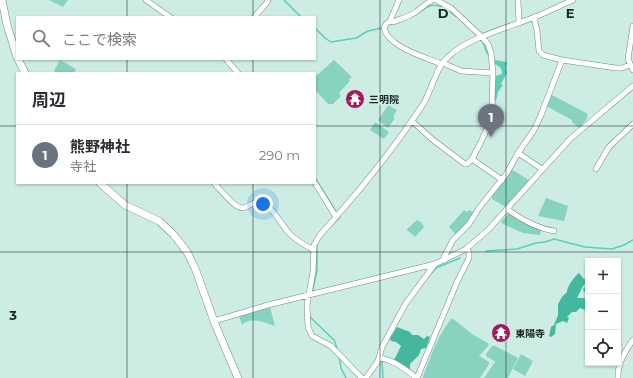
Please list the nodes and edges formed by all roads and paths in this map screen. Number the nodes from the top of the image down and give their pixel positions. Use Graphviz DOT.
graph roads {
  1 [pos="2,0"];
  2 [pos="146,0"];
  3 [pos="268,0"];
  4 [pos="399,0"];
  5 [pos="434,0"];
  6 [pos="518,0"];
  7 [pos="573,0"];
  8 [pos="169,16"];
  9 [pos="255,16"];
  10 [pos="534,17"];
  11 [pos="390,21"];
  12 [pos="519,23"];
  13 [pos="633,26"];
  14 [pos="482,36"];
  15 [pos="16,55"];
  16 [pos="18,60"];
  17 [pos="227,60"];
  18 [pos="562,60"];
  19 [pos="442,63"];
  20 [pos="631,67"];
  21 [pos="24,72"];
  22 [pos="237,72"];
  23 [pos="493,73"];
  24 [pos="633,86"];
  25 [pos="412,120"];
  26 [pos="633,124"];
  27 [pos="518,153"];
  28 [pos="472,159"];
  29 [pos="542,168"];
  30 [pos="596,170"];
  31 [pos="502,180"];
  32 [pos="101,184"];
  33 [pos="215,184"];
  34 [pos="316,184"];
  35 [pos="507,210"];
  36 [pos="336,217"];
  37 [pos="554,231"];
  38 [pos="466,249"];
  39 [pos="314,250"];
  40 [pos="445,260"];
  41 [pos="435,264"];
  42 [pos="309,295"];
  43 [pos="214,322"];
  44 [pos="633,340"];
  45 [pos="379,358"];
  46 [pos="238,378"];
  47 [pos="362,378"];
  48 [pos="366,378"];
  49 [pos="417,378"];
  50 [pos="618,378"];
  1 -- 15 [label="street"];
  2 -- 8 [label="street"];
  3 -- 9 [label="street"];
  4 -- 11 [label="street"];
  5 -- 11 [label="street"];
  5 -- 14 [label="street"];
  6 -- 12 [label="street"];
  7 -- 10 [label="street"];
  10 -- 12 [label="street"];
  10 -- 18 [label="street"];
  11 -- 19 [label="street"];
  12 -- 14 [label="street"];
  13 -- 20 [label="street"];
  14 -- 19 [label="street"];
  14 -- 23 [label="street"];
  16 -- 21 [label="street"];
  17 -- 22 [label="street"];
  18 -- 20 [label="street"];
  18 -- 27 [label="street"];
  19 -- 23 [label="street"];
  19 -- 25 [label="street"];
  23 -- 28 [label="street"];
  24 -- 29 [label="street"];
  25 -- 28 [label="street"];
  25 -- 36 [label="street"];
  26 -- 30 [label="street"];
  27 -- 29 [label="street"];
  27 -- 31 [label="street"];
  28 -- 31 [label="street"];
  29 -- 35 [label="street"];
  31 -- 40 [label="street"];
  32 -- 43 [label="street"];
  33 -- 39 [label="street"];
  34 -- 36 [label="street"];
  35 -- 37 [label="street"];
  35 -- 38 [label="street"];
  36 -- 39 [label="street"];
  38 -- 40 [label="street"];
  38 -- 49 [label="street"];
  39 -- 42 [label="street"];
  40 -- 41 [label="street"];
  41 -- 42 [label="street"];
  41 -- 45 [label="street"];
  42 -- 43 [label="street"];
  42 -- 47 [label="street"];
  43 -- 46 [label="street"];
  44 -- 50 [label="street"];
  45 -- 48 [label="street"];
  45 -- 49 [label="street"];
}
